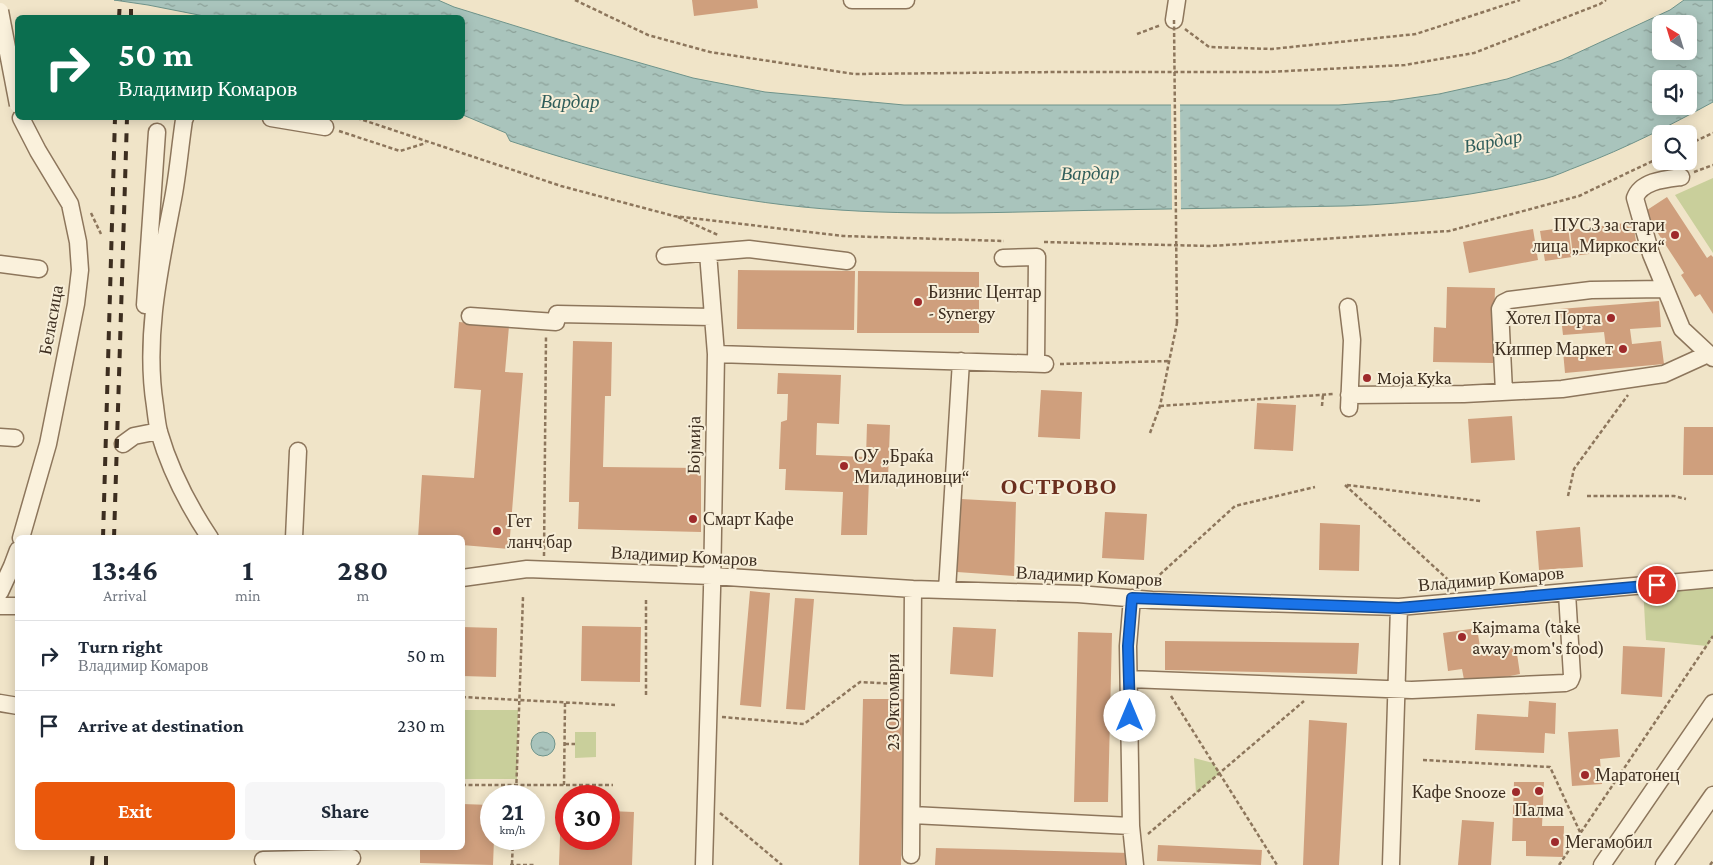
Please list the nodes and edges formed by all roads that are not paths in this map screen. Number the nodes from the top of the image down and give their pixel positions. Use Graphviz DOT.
graph roads {
  1 [pos="852,0"];
  2 [pos="906,0"];
  3 [pos="1177,0"];
  4 [pos="0,11"];
  5 [pos="1174,20"];
  6 [pos="15,88"];
  7 [pos="23,120"];
  8 [pos="184,120"];
  9 [pos="283,120"];
  10 [pos="326,127"];
  11 [pos="157,132"];
  12 [pos="1681,177"];
  13 [pos="708,252"];
  14 [pos="665,256"];
  15 [pos="1003,258"];
  16 [pos="847,261"];
  17 [pos="0,264"];
  18 [pos="38,269"];
  19 [pos="1665,289"];
  20 [pos="1348,307"];
  21 [pos="470,316"];
  22 [pos="712,317"];
  23 [pos="153,324"];
  24 [pos="716,354"];
  25 [pos="1710,356"];
  26 [pos="961,361"];
  27 [pos="1504,392"];
  28 [pos="159,431"];
  29 [pos="124,444"];
  30 [pos="298,451"];
  31 [pos="22,535"];
  32 [pos="208,535"];
  33 [pos="294,535"];
  34 [pos="15,558"];
  35 [pos="712,576"];
  36 [pos="8,577"];
  37 [pos="465,578"];
  38 [pos="1713,579"];
  39 [pos="913,589"];
  40 [pos="947,590"];
  41 [pos="0,592"];
  42 [pos="1568,593"];
  43 [pos="1132,598"];
  44 [pos="0,606"];
  45 [pos="15,606"];
  46 [pos="1399,608"];
  47 [pos="1129,679"];
  48 [pos="1397,689"];
  49 [pos="1713,702"];
  50 [pos="0,704"];
  51 [pos="15,706"];
  52 [pos="1713,795"];
  53 [pos="912,815"];
  54 [pos="1131,826"];
  55 [pos="911,855"];
  56 [pos="352,857"];
  57 [pos="263,860"];
  58 [pos="704,865"];
  59 [pos="1135,865"];
  60 [pos="1391,865"];
  61 [pos="1602,865"];
  62 [pos="1664,865"];
  1 -- 2 [label="street"];
  3 -- 5 [label="street"];
  4 -- 6 [label="street, Беласица, bridge"];
  7 -- 31 [label="street, Беласица"];
  8 -- 23 [label="street"];
  9 -- 10 [label="street"];
  11 -- 23 [label="street"];
  12 -- 19 [label="street"];
  13 -- 14 [label="street"];
  13 -- 16 [label="street"];
  13 -- 22 [label="street, Бојмија"];
  15 -- 26 [label="street"];
  17 -- 18 [label="street"];
  19 -- 25 [label="street"];
  19 -- 27 [label="street"];
  20 -- 27 [label="street"];
  21 -- 22 [label="street"];
  22 -- 24 [label="street, Бојмија"];
  23 -- 28 [label="street"];
  24 -- 26 [label="street"];
  24 -- 35 [label="street, Бојмија"];
  25 -- 27 [label="street"];
  26 -- 40 [label="street"];
  28 -- 29 [label="street"];
  28 -- 32 [label="street"];
  30 -- 33 [label="street"];
  34 -- 36 [label="street"];
  35 -- 37 [label="street, Владимир Комаров"];
  35 -- 39 [label="street, Владимир Комаров"];
  35 -- 58 [label="street, Бојмија"];
  36 -- 41 [label="street"];
  38 -- 42 [label="street, Владимир Комаров"];
  39 -- 40 [label="street, Владимир Комаров"];
  39 -- 53 [label="street, 23 Октомври"];
  40 -- 43 [label="street, Владимир Комаров"];
  42 -- 46 [label="street, Владимир Комаров"];
  42 -- 48 [label="street"];
  43 -- 46 [label="street, Владимир Комаров"];
  43 -- 47 [label="street"];
  44 -- 45 [label="street"];
  46 -- 48 [label="street"];
  47 -- 48 [label="street"];
  47 -- 54 [label="street"];
  48 -- 60 [label="street"];
  49 -- 61 [label="street"];
  50 -- 51 [label="street"];
  52 -- 62 [label="street"];
  53 -- 54 [label="street"];
  53 -- 55 [label="street, 23 Октомври"];
  54 -- 59 [label="street"];
  56 -- 57 [label="street"];
}
